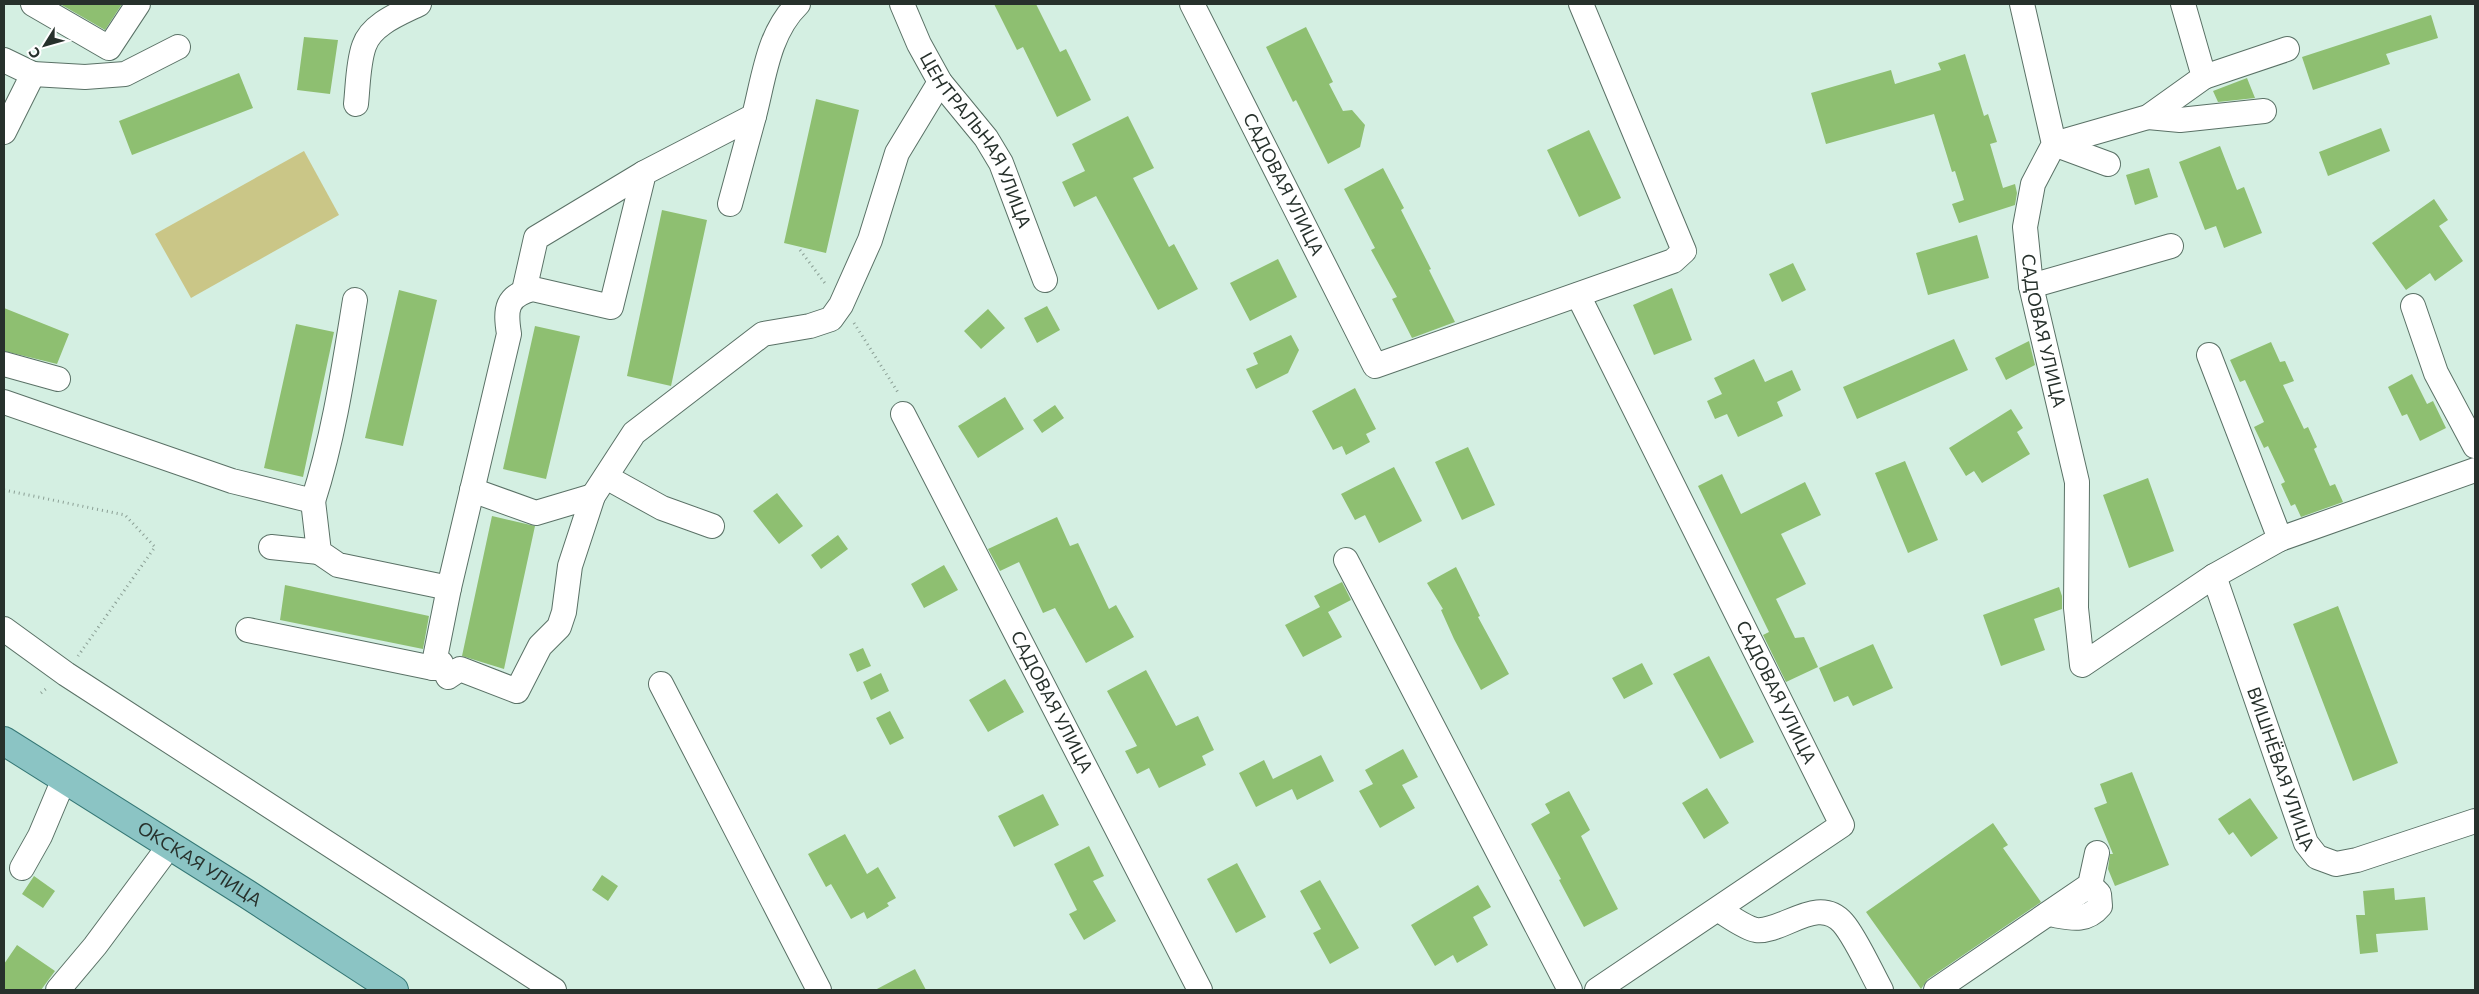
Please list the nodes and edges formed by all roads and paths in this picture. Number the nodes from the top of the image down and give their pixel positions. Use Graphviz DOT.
graph roads {
  1 [pos="33,4"];
  2 [pos="138,4"];
  3 [pos="419,4"];
  4 [pos="798,4"];
  5 [pos="902,4"];
  6 [pos="1192,4"];
  7 [pos="1581,4"];
  8 [pos="2022,4"];
  9 [pos="2184,4"];
  10 [pos="178,48"];
  11 [pos="2288,49"];
  12 [pos="4,60"];
  13 [pos="33,74"];
  14 [pos="2204,77"];
  15 [pos="940,82"];
  16 [pos="356,104"];
  17 [pos="2264,111"];
  18 [pos="754,116"];
  19 [pos="2148,117"];
  20 [pos="4,132"];
  21 [pos="2054,144"];
  22 [pos="2108,164"];
  23 [pos="644,173"];
  24 [pos="730,204"];
  25 [pos="2171,246"];
  26 [pos="800,250"];
  27 [pos="1045,280"];
  28 [pos="2032,286"];
  29 [pos="524,291"];
  30 [pos="1578,295"];
  31 [pos="354,300"];
  32 [pos="842,305"];
  33 [pos="2413,306"];
  34 [pos="2208,356"];
  35 [pos="4,364"];
  36 [pos="58,379"];
  37 [pos="4,402"];
  38 [pos="903,414"];
  39 [pos="2475,446"];
  40 [pos="2475,470"];
  41 [pos="600,487"];
  42 [pos="4,490"];
  43 [pos="472,490"];
  44 [pos="313,501"];
  45 [pos="712,526"];
  46 [pos="2280,540"];
  47 [pos="271,547"];
  48 [pos="319,552"];
  49 [pos="1346,560"];
  50 [pos="2214,576"];
  51 [pos="449,588"];
  52 [pos="4,628"];
  53 [pos="248,630"];
  54 [pos="433,668"];
  55 [pos="66,674"];
  56 [pos="660,684"];
  57 [pos="41,693"];
  58 [pos="6,747"];
  59 [pos="64,779"];
  60 [pos="2475,821"];
  61 [pos="170,845"];
  62 [pos="2097,853"];
  63 [pos="22,868"];
  64 [pos="1719,910"];
  65 [pos="58,990"];
  66 [pos="394,990"];
  67 [pos="554,990"];
  68 [pos="819,990"];
  69 [pos="1200,990"];
  70 [pos="1570,990"];
  71 [pos="1597,990"];
  72 [pos="1881,990"];
  73 [pos="1936,990"];
  1 -- 2 [label="street"];
  3 -- 16 [label="street"];
  4 -- 18 [label="street"];
  5 -- 15 [label="street, ЦЕНТРАЛЬНАЯ УЛИЦА"];
  6 -- 30 [label="street, САДОВАЯ УЛИЦА"];
  7 -- 30 [label="street"];
  8 -- 21 [label="street"];
  9 -- 14 [label="street"];
  10 -- 13 [label="street"];
  11 -- 14 [label="street"];
  12 -- 13 [label="street"];
  13 -- 20 [label="street"];
  14 -- 19 [label="street"];
  15 -- 27 [label="street, ЦЕНТРАЛЬНАЯ УЛИЦА"];
  15 -- 32 [label="street"];
  17 -- 19 [label="street"];
  18 -- 23 [label="street"];
  18 -- 24 [label="street"];
  19 -- 21 [label="street"];
  21 -- 22 [label="street"];
  21 -- 28 [label="street, САДОВАЯ УЛИЦА"];
  23 -- 29 [label="street"];
  23 -- 29 [label="street"];
  25 -- 28 [label="street"];
  26 -- 32 [label="path"];
  28 -- 50 [label="street, САДОВАЯ УЛИЦА"];
  29 -- 43 [label="street"];
  30 -- 64 [label="street, САДОВАЯ УЛИЦА"];
  31 -- 44 [label="street"];
  32 -- 38 [label="path"];
  32 -- 41 [label="street"];
  33 -- 39 [label="street"];
  34 -- 46 [label="street"];
  35 -- 36 [label="street"];
  37 -- 44 [label="street"];
  38 -- 69 [label="street, САДОВАЯ УЛИЦА"];
  40 -- 46 [label="street"];
  41 -- 43 [label="street"];
  41 -- 45 [label="street"];
  41 -- 54 [label="street"];
  42 -- 55 [label="path"];
  43 -- 51 [label="street"];
  44 -- 48 [label="street"];
  46 -- 50 [label="street"];
  47 -- 48 [label="street"];
  48 -- 51 [label="street"];
  49 -- 70 [label="street"];
  50 -- 60 [label="street, ВИШНЁВАЯ УЛИЦА"];
  51 -- 54 [label="street"];
  52 -- 55 [label="street"];
  53 -- 54 [label="street"];
  55 -- 57 [label="path"];
  55 -- 67 [label="street"];
  56 -- 68 [label="street"];
  58 -- 59 [label="main road, ОКСКАЯ УЛИЦА"];
  59 -- 61 [label="main road, ОКСКАЯ УЛИЦА"];
  59 -- 63 [label="street"];
  61 -- 65 [label="street"];
  61 -- 66 [label="main road, ОКСКАЯ УЛИЦА"];
  62 -- 73 [label="street"];
  64 -- 71 [label="street, САДОВАЯ УЛИЦА"];
  64 -- 72 [label="street"];
}
